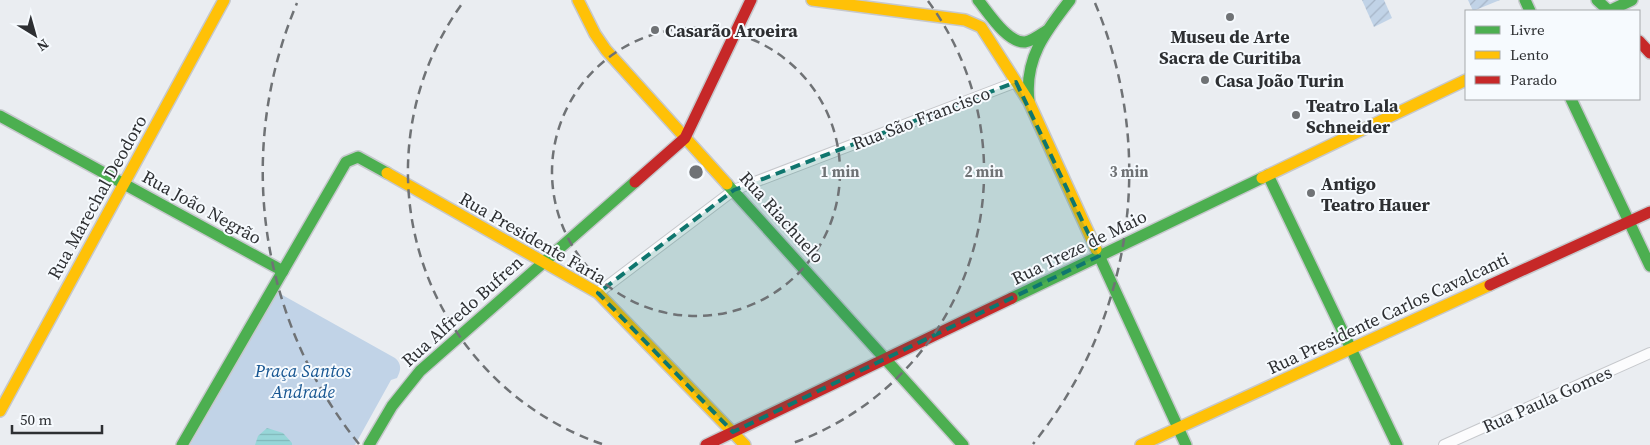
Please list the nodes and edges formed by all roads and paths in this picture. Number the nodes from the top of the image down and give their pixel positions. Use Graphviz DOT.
graph roads {
  1 [pos="224,0"];
  2 [pos="573,0"];
  3 [pos="751,0"];
  4 [pos="812,0"];
  5 [pos="976,0"];
  6 [pos="1070,0"];
  7 [pos="1597,0"];
  8 [pos="1632,0"];
  9 [pos="580,4"];
  10 [pos="1608,10"];
  11 [pos="1611,10"];
  12 [pos="965,20"];
  13 [pos="1046,31"];
  14 [pos="1640,43"];
  15 [pos="1650,53"];
  16 [pos="1465,80"];
  17 [pos="1016,82"];
  18 [pos="1571,100"];
  19 [pos="1029,102"];
  20 [pos="0,116"];
  21 [pos="685,138"];
  22 [pos="1268,175"];
  23 [pos="124,184"];
  24 [pos="734,190"];
  25 [pos="1650,212"];
  26 [pos="1629,222"];
  27 [pos="1099,256"];
  28 [pos="544,262"];
  29 [pos="1650,266"];
  30 [pos="283,271"];
  31 [pos="598,293"];
  32 [pos="1351,349"];
  33 [pos="1650,353"];
  34 [pos="885,359"];
  35 [pos="0,411"];
  36 [pos="1178,428"];
  37 [pos="733,432"];
  38 [pos="182,445"];
  39 [pos="369,445"];
  40 [pos="706,445"];
  41 [pos="745,445"];
  42 [pos="962,445"];
  43 [pos="1140,445"];
  44 [pos="1186,445"];
  45 [pos="1397,445"];
  46 [pos="1444,445"];
  1 -- 23 [label="main road, Rua Marechal Deodoro"];
  2 -- 9 [label="main road, Rua Riachuelo"];
  3 -- 21 [label="main road"];
  4 -- 12 [label="main road"];
  5 -- 12 [label="main road"];
  5 -- 13 [label="main road"];
  6 -- 13 [label="main road"];
  7 -- 10 [label="main road"];
  8 -- 11 [label="main road"];
  9 -- 21 [label="main road, Rua Riachuelo"];
  12 -- 17 [label="main road"];
  13 -- 19 [label="main road"];
  14 -- 15 [label="main road"];
  16 -- 22 [label="main road, Rua Treze de Maio"];
  17 -- 19 [label="main road"];
  17 -- 24 [label="street, Rua São Francisco"];
  18 -- 26 [label="main road"];
  19 -- 27 [label="main road"];
  20 -- 23 [label="main road, Rua João Negrão"];
  21 -- 24 [label="main road, Rua Riachuelo"];
  21 -- 28 [label="main road, Rua Alfredo Bufren"];
  22 -- 27 [label="main road, Rua Treze de Maio"];
  22 -- 32 [label="main road"];
  23 -- 30 [label="main road, Rua João Negrão"];
  23 -- 35 [label="main road, Rua Marechal Deodoro"];
  24 -- 31 [label="street, Rua São Francisco"];
  24 -- 34 [label="main road, Rua Riachuelo"];
  25 -- 26 [label="main road, Rua Presidente Carlos Cavalcanti"];
  26 -- 29 [label="main road"];
  26 -- 32 [label="main road, Rua Presidente Carlos Cavalcanti"];
  27 -- 34 [label="main road, Rua Treze de Maio"];
  27 -- 36 [label="main road"];
  28 -- 30 [label="main road, Rua Presidente Faria"];
  28 -- 31 [label="main road, Rua Presidente Faria"];
  28 -- 39 [label="main road, Rua Alfredo Bufren"];
  30 -- 38 [label="main road"];
  31 -- 37 [label="main road, Rua Presidente Faria"];
  32 -- 36 [label="main road, Rua Presidente Carlos Cavalcanti"];
  32 -- 45 [label="main road"];
  33 -- 46 [label="street, Rua Paula Gomes"];
  34 -- 37 [label="main road, Rua Treze de Maio"];
  34 -- 42 [label="main road, Rua Riachuelo"];
  36 -- 43 [label="main road, Rua Presidente Carlos Cavalcanti"];
  36 -- 44 [label="main road"];
  37 -- 40 [label="main road, Rua Treze de Maio"];
  37 -- 41 [label="main road, Rua Presidente Faria"];
}
